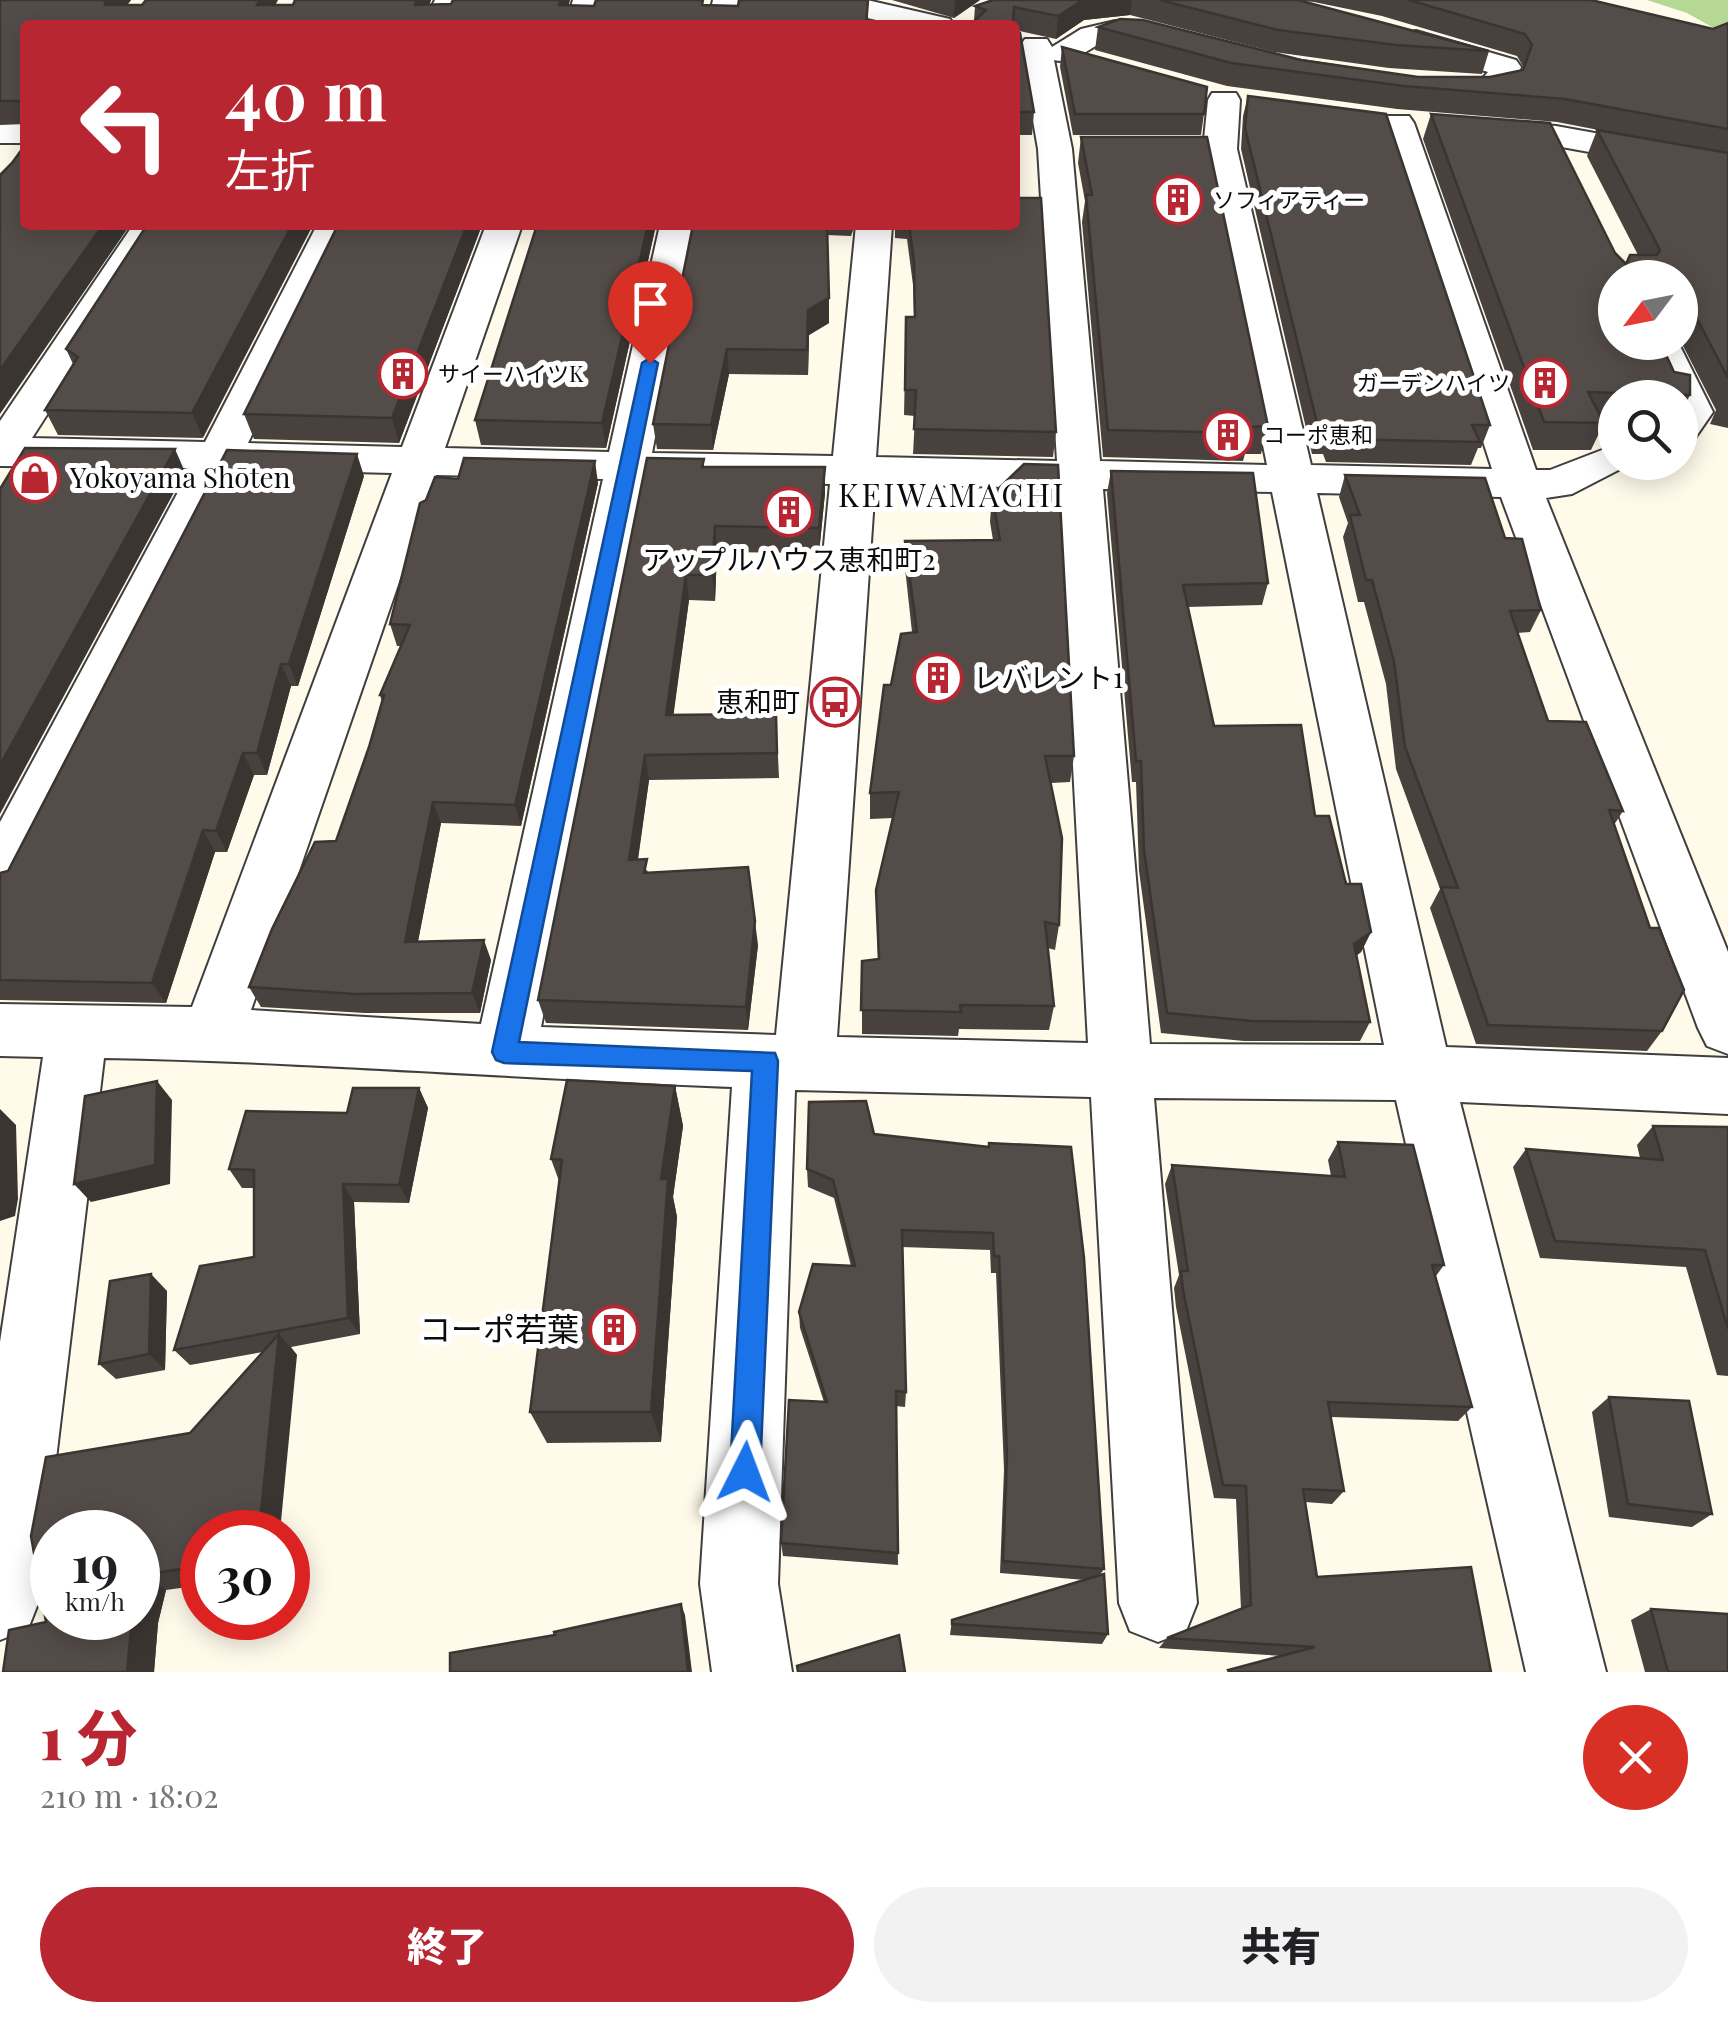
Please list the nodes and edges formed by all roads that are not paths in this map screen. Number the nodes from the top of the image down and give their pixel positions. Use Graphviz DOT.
graph roads {
  1 [pos="826,0"];
  2 [pos="887,19"];
  3 [pos="1380,30"];
  4 [pos="1038,47"];
  5 [pos="1099,63"];
  6 [pos="1411,116"];
  7 [pos="0,133"];
  8 [pos="1556,136"];
  9 [pos="1054,149"];
  10 [pos="20,150"];
  11 [pos="1728,166"];
  12 [pos="1573,171"];
  13 [pos="148,230"];
  14 [pos="332,230"];
  15 [pos="502,230"];
  16 [pos="677,230"];
  17 [pos="874,230"];
  18 [pos="1,451"];
  19 [pos="220,455"];
  20 [pos="420,461"];
  21 [pos="1598,465"];
  22 [pos="629,466"];
  23 [pos="855,469"];
  24 [pos="1078,472"];
  25 [pos="1292,478"];
  26 [pos="1518,482"];
  27 [pos="0,874"];
  28 [pos="1728,1028"];
  29 [pos="0,1030"];
  30 [pos="78,1033"];
  31 [pos="212,1034"];
  32 [pos="504,1052"];
  33 [pos="785,1062"];
  34 [pos="1120,1071"];
  35 [pos="1420,1073"];
  36 [pos="1728,1086"];
  37 [pos="0,1601"];
  38 [pos="1158,1603"];
  39 [pos="752,1672"];
  40 [pos="1566,1672"];
  1 -- 2 [label="street"];
  3 -- 6 [label="street"];
  4 -- 5 [label="street"];
  4 -- 9 [label="street"];
  4 -- 25 [label="street"];
  6 -- 8 [label="street"];
  6 -- 26 [label="street"];
  7 -- 10 [label="street"];
  8 -- 11 [label="street"];
  8 -- 12 [label="street"];
  9 -- 24 [label="street"];
  13 -- 18 [label="street"];
  14 -- 19 [label="street"];
  15 -- 20 [label="street"];
  16 -- 22 [label="street"];
  17 -- 23 [label="street"];
  18 -- 19 [label="street"];
  19 -- 20 [label="street"];
  19 -- 27 [label="street"];
  20 -- 22 [label="street"];
  20 -- 31 [label="street"];
  21 -- 26 [label="street"];
  22 -- 23 [label="street"];
  22 -- 32 [label="street"];
  23 -- 24 [label="street"];
  23 -- 33 [label="street"];
  24 -- 25 [label="street"];
  24 -- 34 [label="street"];
  25 -- 26 [label="street"];
  25 -- 35 [label="street"];
  26 -- 28 [label="street"];
  29 -- 30 [label="street"];
  30 -- 31 [label="street"];
  30 -- 37 [label="street"];
  31 -- 32 [label="street"];
  32 -- 33 [label="street"];
  33 -- 34 [label="street"];
  33 -- 39 [label="street"];
  34 -- 35 [label="street"];
  34 -- 38 [label="street"];
  35 -- 36 [label="street"];
  35 -- 40 [label="street"];
}
